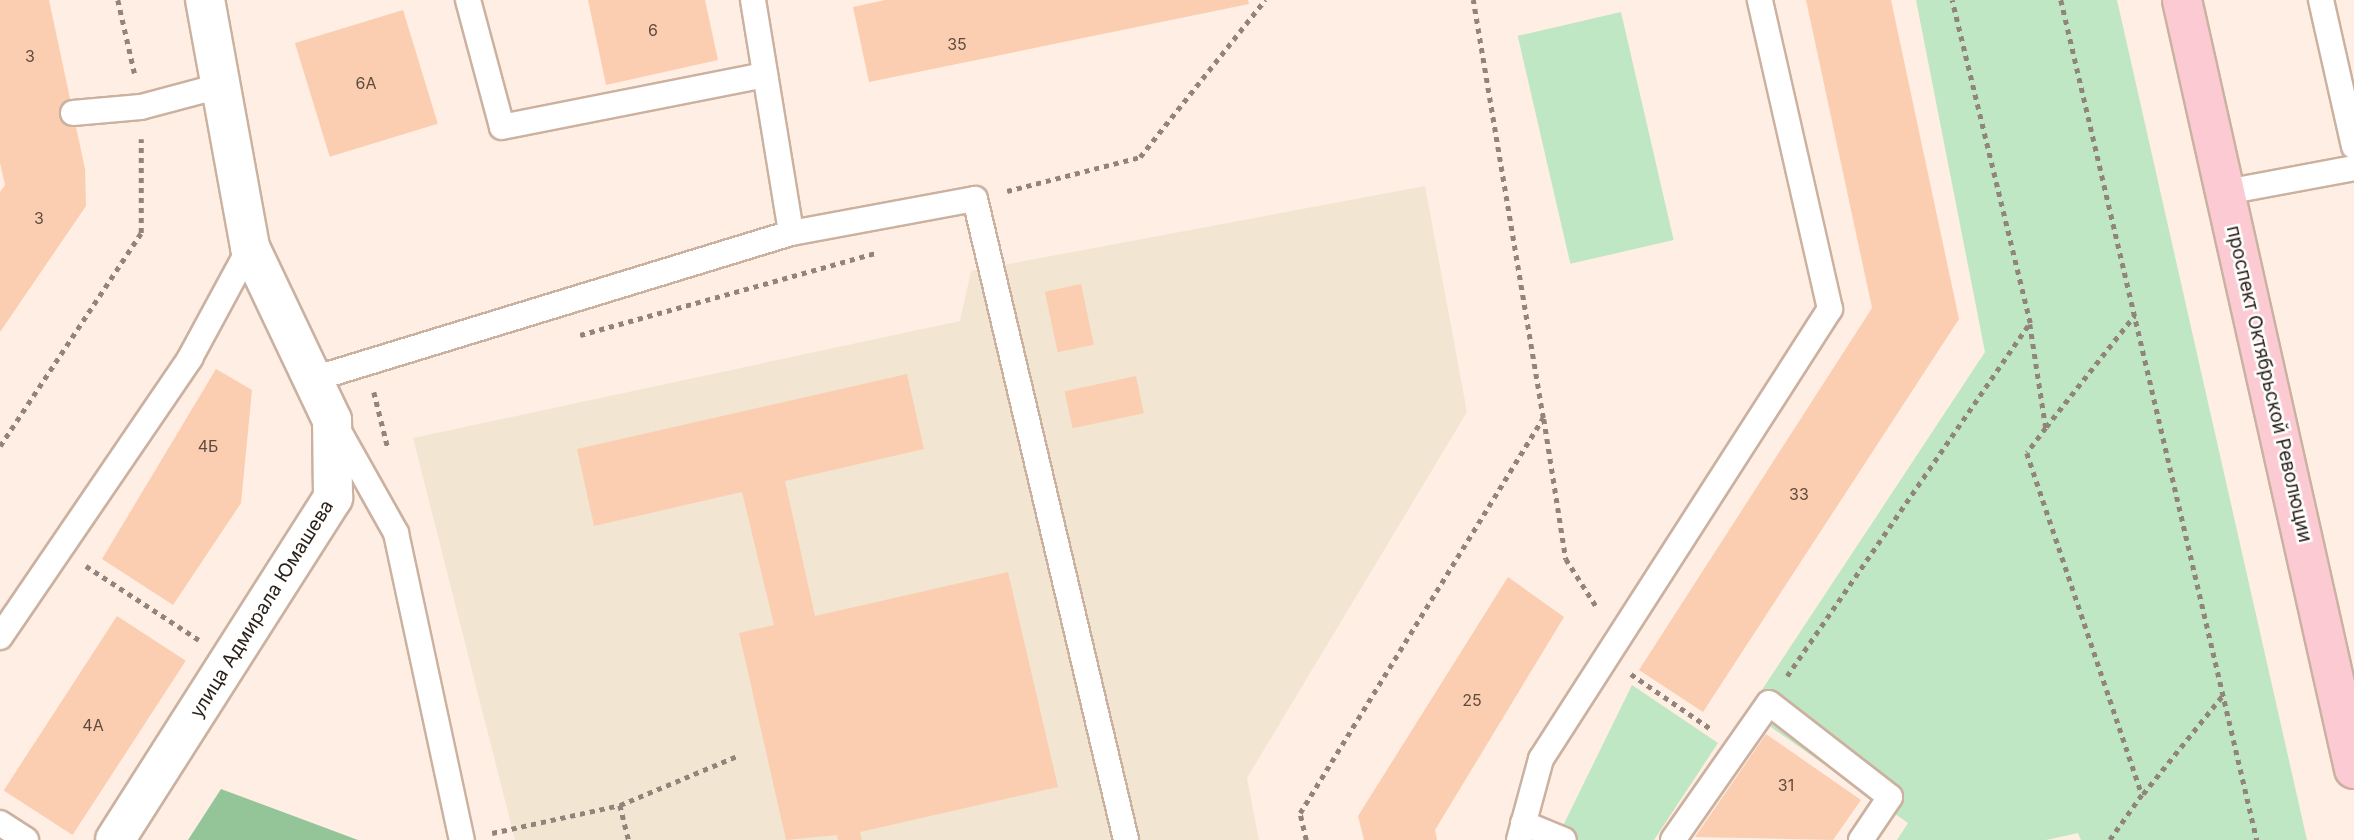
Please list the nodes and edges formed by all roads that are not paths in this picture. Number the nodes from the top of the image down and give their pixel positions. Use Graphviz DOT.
graph roads {
  1 [pos="205,0"];
  2 [pos="468,0"];
  3 [pos="753,0"];
  4 [pos="1759,0"];
  5 [pos="2182,0"];
  6 [pos="2321,0"];
  7 [pos="765,75"];
  8 [pos="220,86"];
  9 [pos="73,113"];
  10 [pos="2354,146"];
  11 [pos="2354,168"];
  12 [pos="2226,192"];
  13 [pos="792,233"];
  14 [pos="250,247"];
  15 [pos="322,402"];
  16 [pos="0,637"];
  17 [pos="2354,769"];
  18 [pos="0,822"];
  19 [pos="1521,831"];
  20 [pos="473,837"];
  21 [pos="26,840"];
  22 [pos="116,840"];
  23 [pos="1126,840"];
  24 [pos="1564,840"];
  25 [pos="1673,840"];
  26 [pos="1861,840"];
  1 -- 8 [label="street, улица Адмирала Юмашева"];
  2 -- 7 [label="lane"];
  3 -- 7 [label="lane"];
  4 -- 19 [label="lane"];
  5 -- 12 [label="main road, проспект Октябрьской Революции"];
  6 -- 10 [label="lane"];
  7 -- 13 [label="lane"];
  8 -- 9 [label="lane"];
  8 -- 14 [label="street, улица Адмирала Юмашева"];
  11 -- 12 [label="lane"];
  12 -- 17 [label="main road, проспект Октябрьской Революции"];
  13 -- 15 [label="lane"];
  13 -- 23 [label="lane"];
  14 -- 15 [label="street, улица Адмирала Юмашева"];
  14 -- 16 [label="lane"];
  15 -- 20 [label="lane"];
  15 -- 22 [label="street, улица Адмирала Юмашева"];
  18 -- 21 [label="lane"];
  19 -- 24 [label="lane"];
  25 -- 26 [label="lane"];
}
